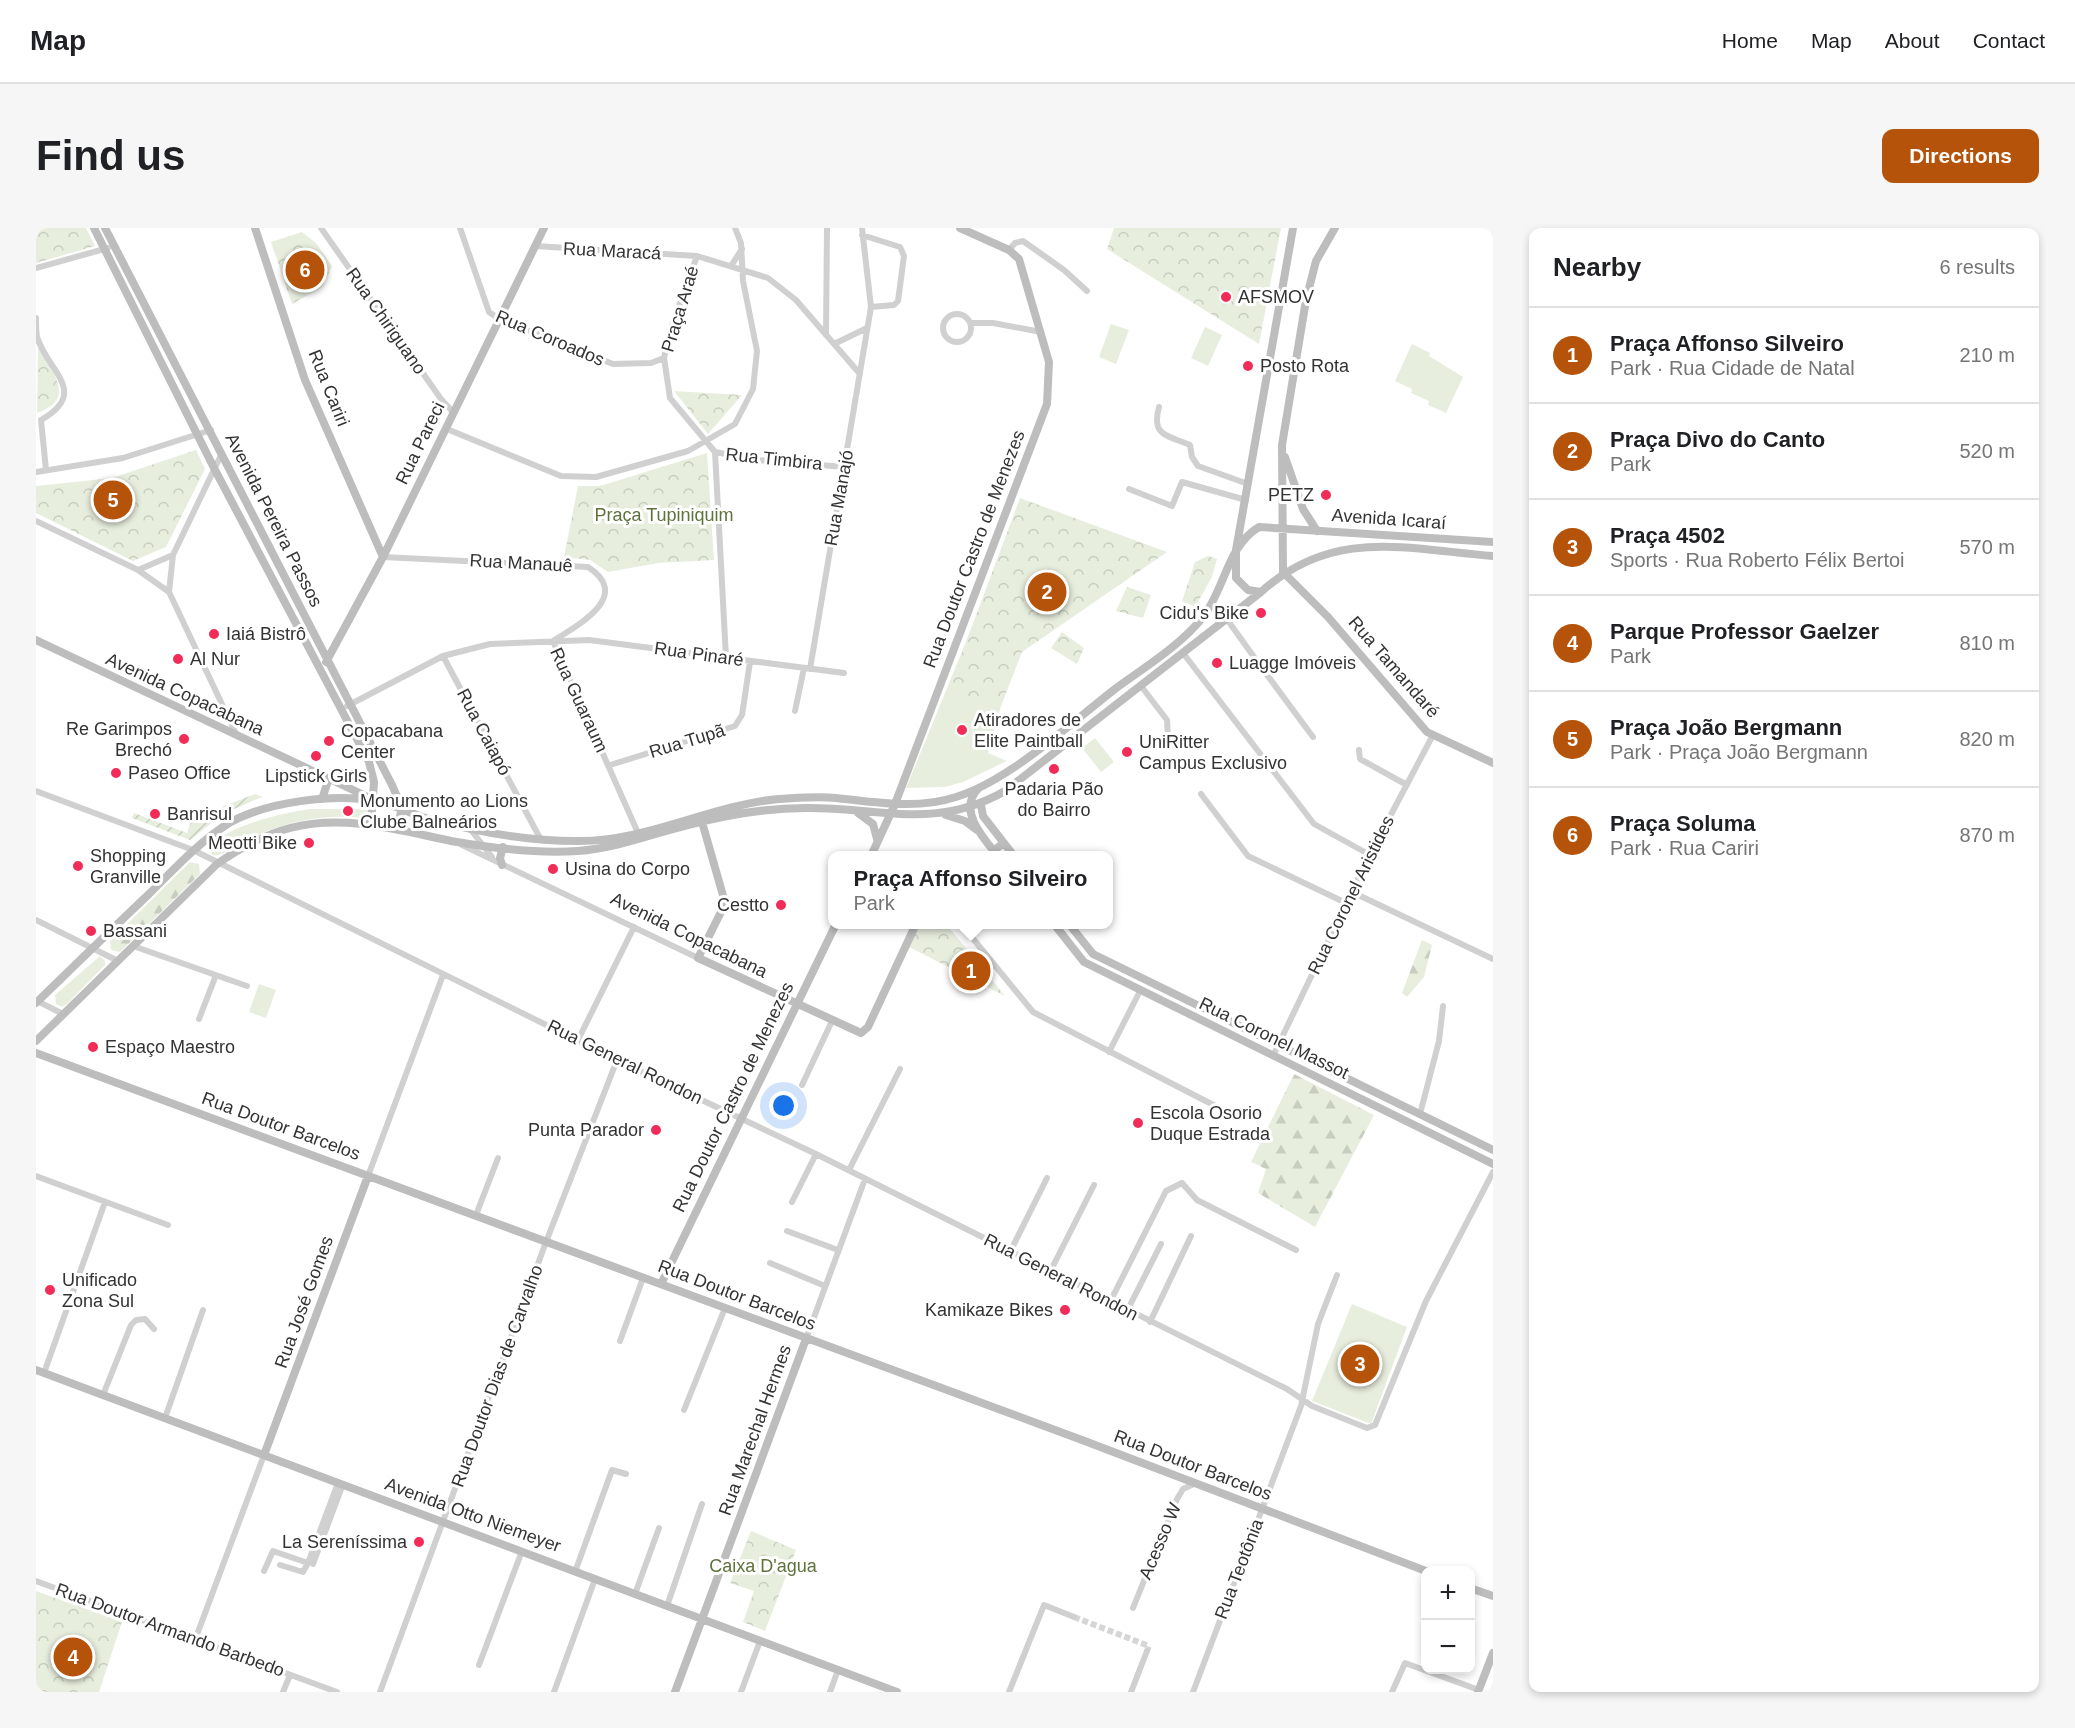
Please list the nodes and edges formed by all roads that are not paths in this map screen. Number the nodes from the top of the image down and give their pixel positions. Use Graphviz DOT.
graph roads {
  1 [pos="94,228"];
  2 [pos="105,228"];
  3 [pos="255,228"];
  4 [pos="321,228"];
  5 [pos="460,228"];
  6 [pos="544,228"];
  7 [pos="735,228"];
  8 [pos="827,228"];
  9 [pos="960,228"];
  10 [pos="1293,228"];
  11 [pos="1335,228"];
  12 [pos="862,232"];
  13 [pos="535,246"];
  14 [pos="110,247"];
  15 [pos="742,249"];
  16 [pos="1009,250"];
  17 [pos="697,255"];
  18 [pos="731,266"];
  19 [pos="36,268"];
  20 [pos="743,270"];
  21 [pos="1087,291"];
  22 [pos="871,307"];
  23 [pos="36,318"];
  24 [pos="499,319"];
  25 [pos="971,323"];
  26 [pos="867,328"];
  27 [pos="1042,332"];
  28 [pos="826,335"];
  29 [pos="37,339"];
  30 [pos="834,344"];
  31 [pos="664,358"];
  32 [pos="860,374"];
  33 [pos="1159,407"];
  34 [pos="453,412"];
  35 [pos="39,418"];
  36 [pos="447,429"];
  37 [pos="211,430"];
  38 [pos="199,435"];
  39 [pos="707,443"];
  40 [pos="1282,445"];
  41 [pos="715,452"];
  42 [pos="222,453"];
  43 [pos="845,466"];
  44 [pos="214,468"];
  45 [pos="46,470"];
  46 [pos="36,472"];
  47 [pos="1248,484"];
  48 [pos="1129,489"];
  49 [pos="1246,500"];
  50 [pos="36,521"];
  51 [pos="1283,528"];
  52 [pos="1317,531"];
  53 [pos="1493,542"];
  54 [pos="1236,550"];
  55 [pos="173,555"];
  56 [pos="273,555"];
  57 [pos="1493,556"];
  58 [pos="383,557"];
  59 [pos="262,560"];
  60 [pos="138,570"];
  61 [pos="1283,572"];
  62 [pos="169,592"];
  63 [pos="1262,592"];
  64 [pos="1226,618"];
  65 [pos="36,640"];
  66 [pos="553,641"];
  67 [pos="1183,653"];
  68 [pos="443,656"];
  69 [pos="1254,657"];
  70 [pos="726,658"];
  71 [pos="327,660"];
  72 [pos="750,662"];
  73 [pos="1259,664"];
  74 [pos="807,668"];
  75 [pos="321,670"];
  76 [pos="844,673"];
  77 [pos="1141,686"];
  78 [pos="345,707"];
  79 [pos="795,711"];
  80 [pos="1433,735"];
  81 [pos="237,736"];
  82 [pos="1313,737"];
  83 [pos="1175,746"];
  84 [pos="1359,750"];
  85 [pos="373,761"];
  86 [pos="1493,763"];
  87 [pos="610,765"];
  88 [pos="321,776"];
  89 [pos="1407,785"];
  90 [pos="981,786"];
  91 [pos="36,791"];
  92 [pos="900,791"];
  93 [pos="1201,794"];
  94 [pos="322,799"];
  95 [pos="373,800"];
  96 [pos="895,804"];
  97 [pos="921,805"];
  98 [pos="981,805"];
  99 [pos="402,808"];
  100 [pos="971,808"];
  101 [pos="716,811"];
  102 [pos="851,811"];
  103 [pos="891,814"];
  104 [pos="940,814"];
  105 [pos="702,822"];
  106 [pos="371,825"];
  107 [pos="468,828"];
  108 [pos="397,829"];
  109 [pos="978,830"];
  110 [pos="638,833"];
  111 [pos="541,840"];
  112 [pos="453,841"];
  113 [pos="877,843"];
  114 [pos="1003,843"];
  115 [pos="482,845"];
  116 [pos="503,847"];
  117 [pos="193,850"];
  118 [pos="873,851"];
  119 [pos="991,851"];
  120 [pos="996,851"];
  121 [pos="1010,851"];
  122 [pos="1370,855"];
  123 [pos="217,864"];
  124 [pos="502,865"];
  125 [pos="1352,892"];
  126 [pos="1346,903"];
  127 [pos="36,920"];
  128 [pos="634,927"];
  129 [pos="834,929"];
  130 [pos="914,929"];
  131 [pos="965,929"];
  132 [pos="1058,929"];
  133 [pos="1073,929"];
  134 [pos="133,946"];
  135 [pos="93,947"];
  136 [pos="698,958"];
  137 [pos="1493,959"];
  138 [pos="118,961"];
  139 [pos="216,975"];
  140 [pos="443,975"];
  141 [pos="247,986"];
  142 [pos="1140,991"];
  143 [pos="37,1001"];
  144 [pos="797,1005"];
  145 [pos="1443,1006"];
  146 [pos="63,1014"];
  147 [pos="198,1019"];
  148 [pos="832,1021"];
  149 [pos="578,1040"];
  150 [pos="36,1041"];
  151 [pos="1278,1045"];
  152 [pos="1109,1052"];
  153 [pos="36,1053"];
  154 [pos="1273,1056"];
  155 [pos="617,1060"];
  156 [pos="900,1069"];
  157 [pos="802,1084"];
  158 [pos="1227,1112"];
  159 [pos="1420,1114"];
  160 [pos="740,1118"];
  161 [pos="1493,1150"];
  162 [pos="816,1154"];
  163 [pos="498,1158"];
  164 [pos="1493,1164"];
  165 [pos="849,1170"];
  166 [pos="1493,1172"];
  167 [pos="36,1176"];
  168 [pos="368,1176"];
  169 [pos="1047,1178"];
  170 [pos="865,1179"];
  171 [pos="1094,1185"];
  172 [pos="105,1202"];
  173 [pos="792,1202"];
  174 [pos="476,1215"];
  175 [pos="168,1225"];
  176 [pos="787,1231"];
  177 [pos="1191,1236"];
  178 [pos="546,1242"];
  179 [pos="1161,1244"];
  180 [pos="838,1250"];
  181 [pos="1296,1250"];
  182 [pos="1010,1252"];
  183 [pos="770,1263"];
  184 [pos="1050,1272"];
  185 [pos="1337,1275"];
  186 [pos="643,1278"];
  187 [pos="661,1284"];
  188 [pos="825,1286"];
  189 [pos="1110,1302"];
  190 [pos="725,1308"];
  191 [pos="203,1310"];
  192 [pos="1127,1311"];
  193 [pos="1150,1322"];
  194 [pos="154,1329"];
  195 [pos="806,1339"];
  196 [pos="620,1341"];
  197 [pos="40,1372"];
  198 [pos="103,1395"];
  199 [pos="1302,1399"];
  200 [pos="684,1410"];
  201 [pos="165,1418"];
  202 [pos="264,1455"];
  203 [pos="626,1474"];
  204 [pos="1197,1483"];
  205 [pos="340,1484"];
  206 [pos="702,1504"];
  207 [pos="1262,1510"];
  208 [pos="443,1522"];
  209 [pos="659,1528"];
  210 [pos="522,1551"];
  211 [pos="311,1564"];
  212 [pos="280,1565"];
  213 [pos="1421,1570"];
  214 [pos="264,1571"];
  215 [pos="575,1572"];
  216 [pos="595,1579"];
  217 [pos="36,1581"];
  218 [pos="1475,1590"];
  219 [pos="636,1594"];
  220 [pos="1493,1596"];
  221 [pos="667,1606"];
  222 [pos="1133,1608"];
  223 [pos="1074,1617"];
  224 [pos="702,1619"];
  225 [pos="195,1640"];
  226 [pos="760,1641"];
  227 [pos="1147,1651"];
  228 [pos="1493,1653"];
  229 [pos="479,1665"];
  230 [pos="838,1670"];
  231 [pos="290,1675"];
  232 [pos="1479,1691"];
  233 [pos="283,1692"];
  234 [pos="334,1692"];
  235 [pos="380,1692"];
  236 [pos="554,1692"];
  237 [pos="675,1692"];
  238 [pos="741,1692"];
  239 [pos="830,1692"];
  240 [pos="897,1692"];
  241 [pos="1009,1692"];
  242 [pos="1131,1692"];
  243 [pos="1193,1692"];
  244 [pos="1392,1692"];
  1 -- 14 [label="street, Avenida Pereira Passos"];
  2 -- 14 [label="street, Avenida Pereira Passos"];
  3 -- 58 [label="street, Rua Cariri"];
  4 -- 34 [label="street, Rua Chiriguano"];
  5 -- 24 [label="street, Rua Coroados"];
  6 -- 13 [label="street, Rua Pareci"];
  7 -- 15 [label="street"];
  8 -- 28 [label="street"];
  9 -- 16 [label="street"];
  10 -- 47 [label="street"];
  11 -- 40 [label="street"];
  12 -- 22 [label="street, Rua Manajó"];
  12 -- 22 [label="street"];
  13 -- 17 [label="street, Rua Maracá"];
  13 -- 24 [label="street, Rua Pareci"];
  14 -- 19 [label="street"];
  14 -- 37 [label="street, Avenida Pereira Passos"];
  14 -- 38 [label="street, Avenida Pereira Passos"];
  15 -- 18 [label="street"];
  15 -- 20 [label="street"];
  16 -- 21 [label="street"];
  16 -- 27 [label="street, Rua Doutor Castro de Menezes"];
  17 -- 18 [label="street, Rua Maracá"];
  17 -- 31 [label="street, Praça Araé"];
  18 -- 20 [label="street, Rua Maracá"];
  20 -- 28 [label="street, Rua Maracá"];
  20 -- 39 [label="street"];
  22 -- 26 [label="street, Rua Manajó"];
  23 -- 29 [label="street"];
  24 -- 31 [label="street, Rua Coroados"];
  24 -- 34 [label="street, Rua Pareci"];
  25 -- 25 [label="street"];
  25 -- 27 [label="street"];
  26 -- 30 [label="street"];
  26 -- 32 [label="street, Rua Manajó"];
  27 -- 92 [label="street, Rua Doutor Castro de Menezes"];
  28 -- 30 [label="street, Rua Maracá"];
  29 -- 35 [label="street"];
  30 -- 32 [label="street, Rua Maracá"];
  31 -- 39 [label="street, Praça Araé"];
  32 -- 43 [label="street, Rua Manajó"];
  33 -- 47 [label="street"];
  34 -- 36 [label="street, Rua Pareci"];
  35 -- 45 [label="street"];
  36 -- 39 [label="street"];
  36 -- 58 [label="street, Rua Pareci"];
  37 -- 38 [label="street"];
  37 -- 42 [label="street, Avenida Pereira Passos"];
  38 -- 44 [label="street, Avenida Pereira Passos"];
  38 -- 45 [label="street"];
  39 -- 41 [label="street, Rua Timbira"];
  40 -- 51 [label="street"];
  40 -- 52 [label="street"];
  41 -- 43 [label="street, Rua Timbira"];
  41 -- 70 [label="street"];
  42 -- 44 [label="street"];
  42 -- 56 [label="street, Avenida Pereira Passos"];
  43 -- 74 [label="street, Rua Manajó"];
  44 -- 55 [label="street"];
  44 -- 59 [label="street, Avenida Pereira Passos"];
  45 -- 46 [label="street"];
  47 -- 49 [label="street"];
  48 -- 49 [label="street"];
  49 -- 54 [label="street"];
  50 -- 60 [label="street"];
  51 -- 52 [label="street, Avenida Icaraí"];
  51 -- 54 [label="street"];
  51 -- 61 [label="street"];
  52 -- 53 [label="street, Avenida Icaraí"];
  54 -- 63 [label="street"];
  54 -- 90 [label="street"];
  55 -- 60 [label="street"];
  55 -- 62 [label="street"];
  56 -- 59 [label="street"];
  56 -- 71 [label="street, Avenida Pereira Passos"];
  57 -- 61 [label="street, Avenida Icaraí"];
  58 -- 66 [label="street, Rua Manauê"];
  58 -- 71 [label="street, Rua Pareci"];
  59 -- 75 [label="street, Avenida Pereira Passos"];
  60 -- 62 [label="street"];
  61 -- 63 [label="street"];
  61 -- 80 [label="street, Rua Tamandaré"];
  62 -- 81 [label="street"];
  63 -- 64 [label="street"];
  64 -- 67 [label="street"];
  64 -- 69 [label="street"];
  65 -- 81 [label="street, Avenida Copacabana"];
  66 -- 68 [label="street, Rua Guaraum"];
  66 -- 70 [label="street, Rua Pinaré"];
  66 -- 87 [label="street, Rua Guaraum"];
  67 -- 77 [label="street"];
  67 -- 122 [label="street"];
  68 -- 78 [label="street, Rua Guaraum"];
  68 -- 111 [label="street, Rua Caiapó"];
  70 -- 72 [label="street, Rua Pinaré"];
  71 -- 75 [label="street, Rua Pareci"];
  71 -- 78 [label="street, Avenida Pereira Passos"];
  72 -- 74 [label="street, Rua Pinaré"];
  72 -- 87 [label="street, Rua Tupã"];
  73 -- 82 [label="street"];
  74 -- 76 [label="street, Rua Pinaré"];
  74 -- 79 [label="street, Rua Manajó"];
  75 -- 78 [label="street, Avenida Pereira Passos"];
  77 -- 83 [label="street"];
  77 -- 98 [label="street"];
  78 -- 85 [label="street, Avenida Pereira Passos"];
  80 -- 86 [label="street, Rua Tamandaré"];
  80 -- 89 [label="street, Rua Coronel Aristides"];
  81 -- 88 [label="street, Avenida Copacabana"];
  84 -- 89 [label="street"];
  85 -- 95 [label="street, Avenida Pereira Passos"];
  85 -- 99 [label="street, Avenida Pereira Passos"];
  87 -- 110 [label="street, Rua Guaraum"];
  88 -- 94 [label="street"];
  88 -- 95 [label="street, Avenida Copacabana"];
  89 -- 122 [label="street, Rua Coronel Aristides"];
  90 -- 97 [label="street"];
  90 -- 100 [label="street"];
  91 -- 117 [label="street, Rua General Rondon"];
  92 -- 96 [label="street, Rua Doutor Castro de Menezes"];
  92 -- 97 [label="street"];
  93 -- 126 [label="street"];
  94 -- 95 [label="street"];
  94 -- 117 [label="street"];
  95 -- 99 [label="street"];
  95 -- 106 [label="street, Avenida Pereira Passos"];
  96 -- 97 [label="street"];
  96 -- 101 [label="street"];
  96 -- 103 [label="street, Rua Doutor Castro de Menezes"];
  98 -- 100 [label="street"];
  98 -- 114 [label="street"];
  99 -- 107 [label="street"];
  99 -- 108 [label="street"];
  100 -- 104 [label="street"];
  100 -- 109 [label="street"];
  101 -- 105 [label="street"];
  101 -- 110 [label="street"];
  102 -- 103 [label="street"];
  102 -- 105 [label="street"];
  102 -- 113 [label="street"];
  103 -- 104 [label="street"];
  103 -- 113 [label="street, Rua Doutor Castro de Menezes"];
  104 -- 109 [label="street"];
  105 -- 116 [label="street"];
  105 -- 136 [label="street"];
  106 -- 108 [label="street"];
  106 -- 123 [label="street"];
  107 -- 111 [label="street"];
  107 -- 115 [label="street, Avenida Copacabana"];
  108 -- 112 [label="street"];
  109 -- 119 [label="street"];
  110 -- 111 [label="street"];
  112 -- 115 [label="street"];
  112 -- 124 [label="street, Avenida Copacabana"];
  113 -- 118 [label="street, Rua Doutor Castro de Menezes"];
  114 -- 120 [label="street"];
  114 -- 121 [label="street"];
  115 -- 116 [label="street"];
  115 -- 124 [label="street, Avenida Copacabana"];
  116 -- 124 [label="street"];
  117 -- 123 [label="street, Rua General Rondon"];
  117 -- 135 [label="street"];
  122 -- 125 [label="street, Rua Coronel Aristides"];
  123 -- 134 [label="street"];
  123 -- 140 [label="street, Rua General Rondon"];
  124 -- 128 [label="street, Avenida Copacabana"];
  125 -- 126 [label="street, Rua Coronel Aristides"];
  125 -- 137 [label="street"];
  126 -- 151 [label="street, Rua Coronel Aristides"];
  127 -- 135 [label="street"];
  128 -- 136 [label="street, Avenida Copacabana"];
  128 -- 149 [label="street"];
  129 -- 144 [label="street, Rua Doutor Castro de Menezes"];
  130 -- 148 [label="street, Avenida Copacabana"];
  131 -- 152 [label="street"];
  132 -- 142 [label="street, Rua Coronel Massot"];
  133 -- 151 [label="street, Rua Coronel Massot"];
  134 -- 138 [label="street"];
  134 -- 139 [label="street"];
  135 -- 138 [label="street"];
  135 -- 143 [label="street"];
  136 -- 144 [label="street, Avenida Copacabana"];
  138 -- 146 [label="street"];
  139 -- 141 [label="street"];
  139 -- 147 [label="street"];
  140 -- 149 [label="street, Rua General Rondon"];
  140 -- 168 [label="street, Rua José Gomes"];
  142 -- 152 [label="street"];
  142 -- 154 [label="street, Rua Coronel Massot"];
  143 -- 146 [label="street"];
  144 -- 148 [label="street, Avenida Copacabana"];
  144 -- 160 [label="street, Rua Doutor Castro de Menezes"];
  145 -- 159 [label="street"];
  146 -- 150 [label="street"];
  148 -- 157 [label="street"];
  149 -- 155 [label="street, Rua General Rondon"];
  151 -- 154 [label="street, Rua Coronel Aristides"];
  151 -- 159 [label="street, Rua Coronel Massot"];
  152 -- 158 [label="street"];
  153 -- 168 [label="street, Rua Doutor Barcelos"];
  154 -- 164 [label="street, Rua Coronel Massot"];
  155 -- 160 [label="street, Rua General Rondon"];
  155 -- 178 [label="street, Rua Doutor Dias de Carvalho"];
  156 -- 165 [label="street"];
  159 -- 161 [label="street, Rua Coronel Massot"];
  160 -- 162 [label="street, Rua General Rondon"];
  160 -- 187 [label="street, Rua Doutor Castro de Menezes"];
  162 -- 165 [label="street, Rua General Rondon"];
  162 -- 173 [label="street"];
  163 -- 174 [label="street"];
  165 -- 170 [label="street, Rua General Rondon"];
  166 -- 199 [label="street, Rua General Rondon"];
  167 -- 172 [label="street"];
  168 -- 174 [label="street, Rua Doutor Barcelos"];
  168 -- 202 [label="street, Rua José Gomes"];
  169 -- 182 [label="street"];
  170 -- 180 [label="street, Rua Marechal Hermes"];
  170 -- 182 [label="street, Rua General Rondon"];
  171 -- 184 [label="street"];
  172 -- 175 [label="street"];
  172 -- 197 [label="street"];
  174 -- 178 [label="street, Rua Doutor Barcelos"];
  176 -- 180 [label="street"];
  177 -- 193 [label="street"];
  178 -- 186 [label="street, Rua Doutor Barcelos"];
  178 -- 208 [label="street, Rua Doutor Dias de Carvalho"];
  179 -- 192 [label="street"];
  180 -- 188 [label="street, Rua Marechal Hermes"];
  181 -- 189 [label="street"];
  182 -- 184 [label="street, Rua General Rondon"];
  183 -- 188 [label="street"];
  184 -- 189 [label="street, Rua General Rondon"];
  185 -- 199 [label="street, Rua Teotônia"];
  186 -- 187 [label="street, Rua Doutor Barcelos"];
  186 -- 196 [label="street"];
  187 -- 190 [label="street, Rua Doutor Barcelos"];
  188 -- 195 [label="street, Rua Marechal Hermes"];
  189 -- 192 [label="street, Rua General Rondon"];
  190 -- 195 [label="street, Rua Doutor Barcelos"];
  190 -- 200 [label="street"];
  191 -- 201 [label="street"];
  192 -- 193 [label="street, Rua General Rondon"];
  193 -- 199 [label="street, Rua General Rondon"];
  194 -- 198 [label="street"];
  195 -- 204 [label="street, Rua Doutor Barcelos"];
  195 -- 224 [label="street, Rua Marechal Hermes"];
  197 -- 198 [label="street, Avenida Otto Niemeyer"];
  198 -- 201 [label="street, Avenida Otto Niemeyer"];
  199 -- 207 [label="street, Rua Teotônia"];
  201 -- 202 [label="street, Avenida Otto Niemeyer"];
  202 -- 205 [label="street, Avenida Otto Niemeyer"];
  202 -- 225 [label="street, Rua José Gomes"];
  203 -- 215 [label="street"];
  204 -- 207 [label="street, Rua Doutor Barcelos"];
  204 -- 222 [label="street, Acesso W"];
  205 -- 208 [label="street, Avenida Otto Niemeyer"];
  205 -- 211 [label="street"];
  206 -- 221 [label="street"];
  207 -- 213 [label="street, Rua Doutor Barcelos"];
  207 -- 243 [label="street, Rua Teotônia"];
  208 -- 210 [label="street, Avenida Otto Niemeyer"];
  208 -- 235 [label="street, Rua Doutor Dias de Carvalho"];
  209 -- 219 [label="street"];
  210 -- 215 [label="street, Avenida Otto Niemeyer"];
  210 -- 229 [label="street"];
  211 -- 212 [label="street"];
  211 -- 214 [label="street"];
  215 -- 216 [label="street, Avenida Otto Niemeyer"];
  216 -- 219 [label="street, Avenida Otto Niemeyer"];
  216 -- 236 [label="street"];
  217 -- 225 [label="street, Rua Doutor Armando Barbedo"];
  218 -- 220 [label="street"];
  219 -- 221 [label="street, Avenida Otto Niemeyer"];
  221 -- 224 [label="street, Avenida Otto Niemeyer"];
  223 -- 241 [label="street"];
  224 -- 226 [label="street, Avenida Otto Niemeyer"];
  224 -- 237 [label="street, Rua Marechal Hermes"];
  225 -- 231 [label="street, Rua Doutor Armando Barbedo"];
  226 -- 230 [label="street, Avenida Otto Niemeyer"];
  226 -- 238 [label="street"];
  227 -- 242 [label="street"];
  228 -- 232 [label="street"];
  230 -- 239 [label="street"];
  230 -- 240 [label="street, Avenida Otto Niemeyer"];
  231 -- 233 [label="street"];
  231 -- 234 [label="street, Rua Doutor Armando Barbedo"];
  232 -- 244 [label="street"];
}
